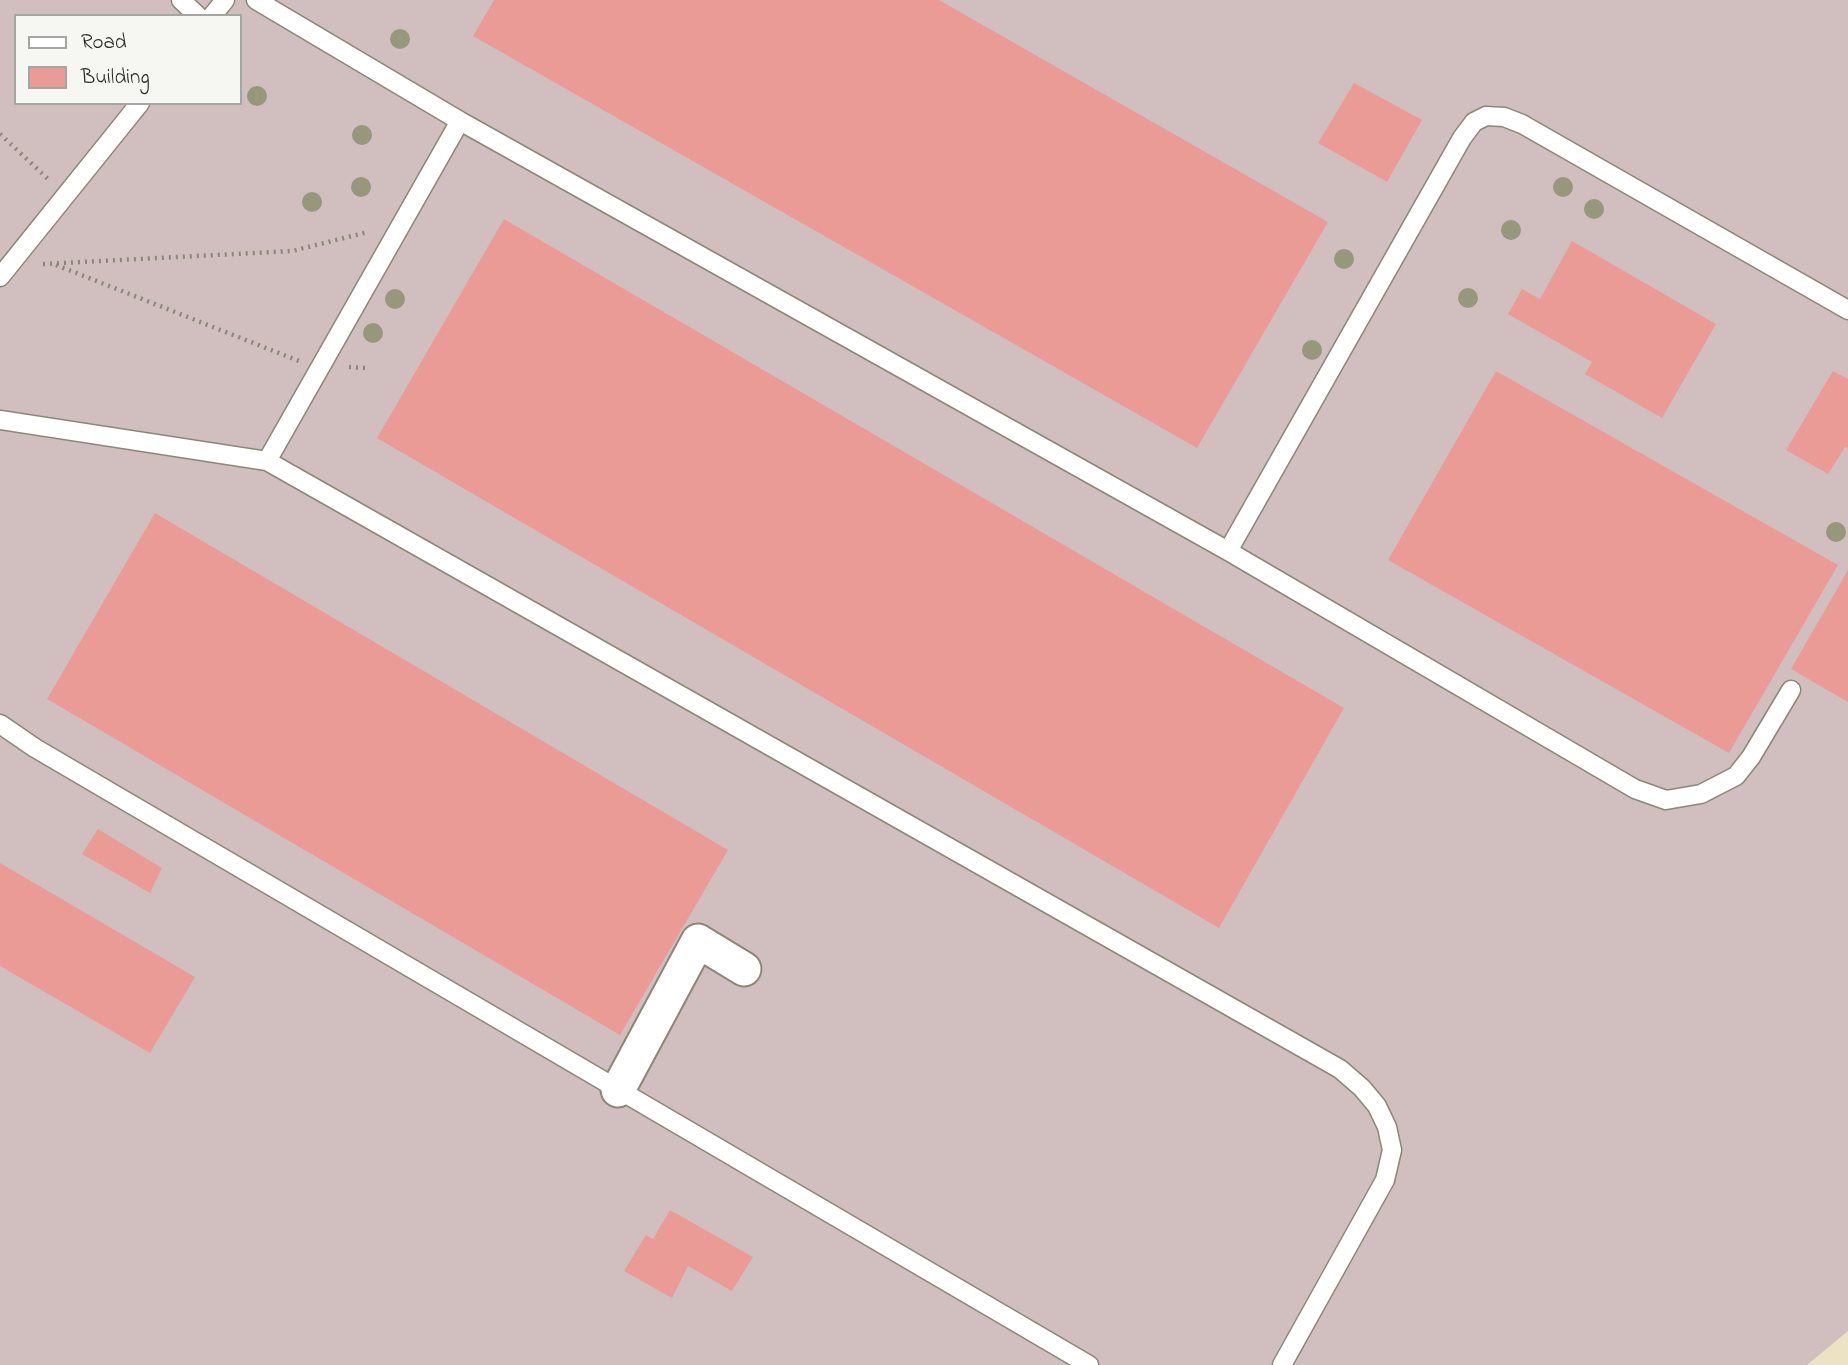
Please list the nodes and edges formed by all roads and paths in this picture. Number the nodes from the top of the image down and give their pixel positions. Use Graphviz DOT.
graph roads {
  1 [pos="181,0"];
  2 [pos="225,0"];
  3 [pos="256,0"];
  4 [pos="196,14"];
  5 [pos="214,14"];
  6 [pos="138,105"];
  7 [pos="460,121"];
  8 [pos="0,134"];
  9 [pos="47,178"];
  10 [pos="403,224"];
  11 [pos="53,264"];
  12 [pos="4,271"];
  13 [pos="1848,310"];
  14 [pos="322,365"];
  15 [pos="365,368"];
  16 [pos="0,420"];
  17 [pos="267,461"];
  18 [pos="1228,551"];
  19 [pos="1791,690"];
  20 [pos="0,724"];
  21 [pos="744,969"];
  22 [pos="618,1090"];
  23 [pos="1089,1365"];
  24 [pos="1282,1365"];
  1 -- 4 [label="lane"];
  2 -- 5 [label="lane"];
  3 -- 7 [label="lane"];
  6 -- 12 [label="lane"];
  7 -- 10 [label="lane"];
  7 -- 18 [label="lane"];
  8 -- 9 [label="path"];
  10 -- 11 [label="path"];
  10 -- 14 [label="lane"];
  11 -- 12 [label="path"];
  11 -- 14 [label="path"];
  13 -- 18 [label="lane"];
  14 -- 15 [label="path"];
  14 -- 17 [label="lane"];
  16 -- 17 [label="lane"];
  17 -- 24 [label="lane"];
  18 -- 19 [label="lane"];
  20 -- 22 [label="lane"];
  21 -- 22 [label="street"];
  22 -- 23 [label="lane"];
}
